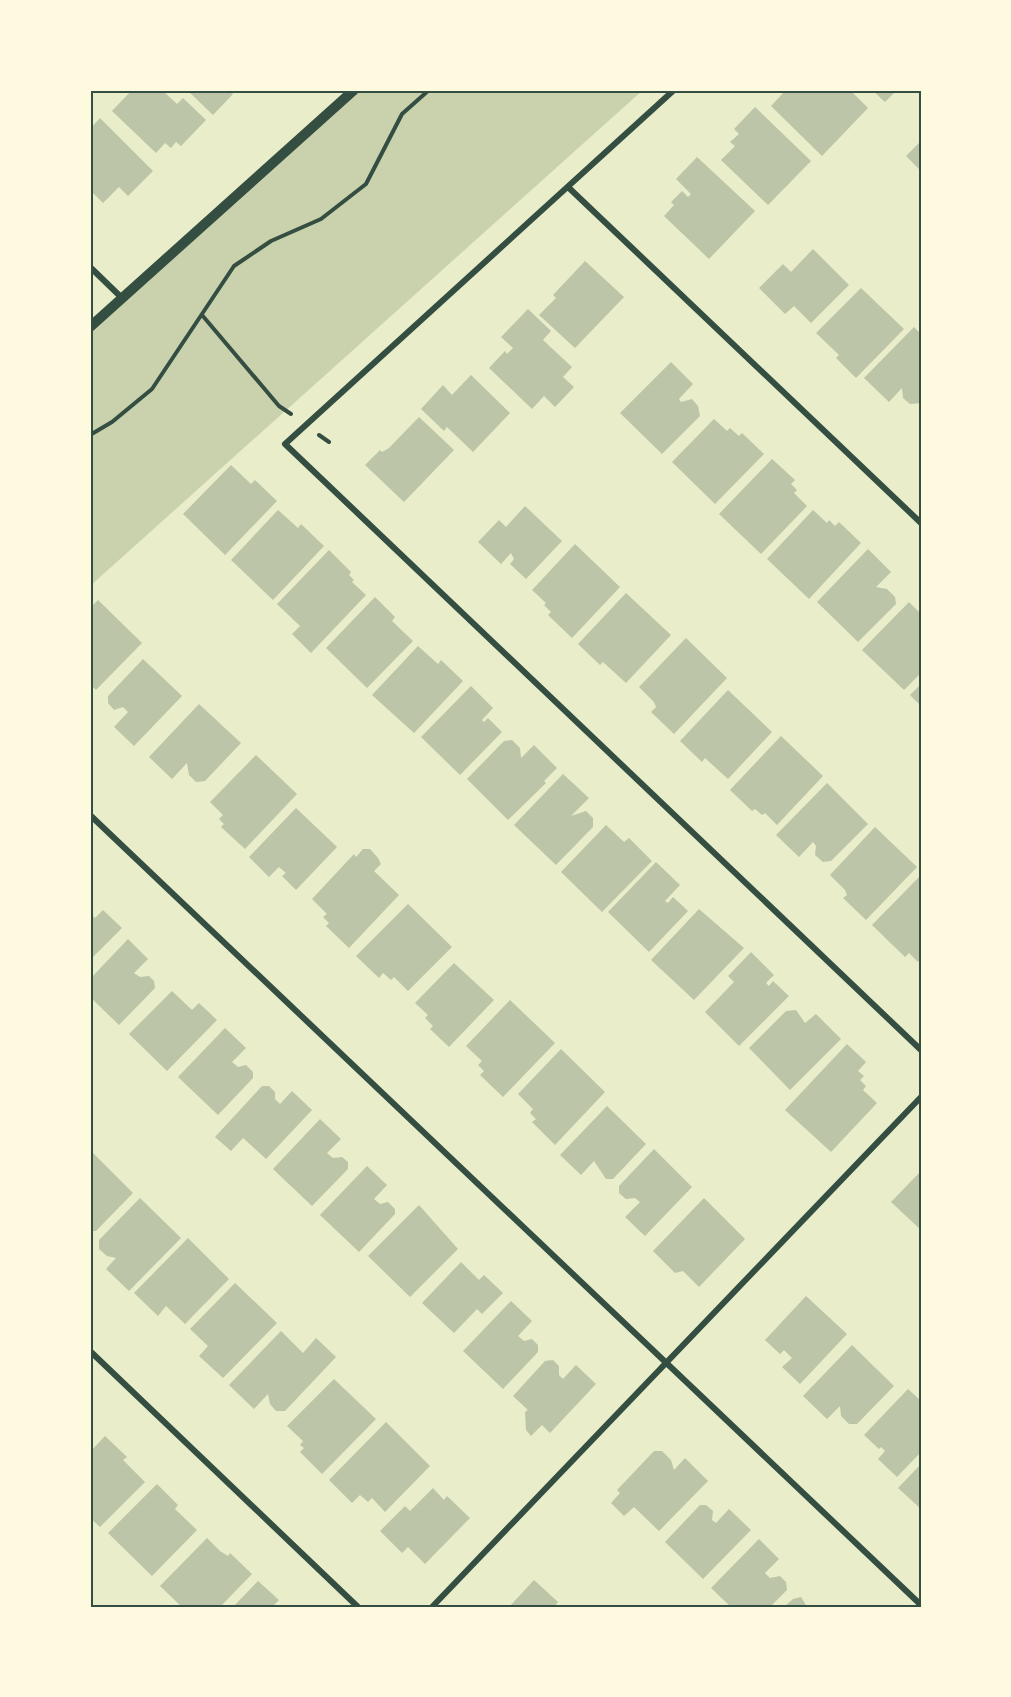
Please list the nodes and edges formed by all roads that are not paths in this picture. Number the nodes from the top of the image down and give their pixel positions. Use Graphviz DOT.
graph roads {
  1 [pos="354,90"];
  2 [pos="674,90"];
  3 [pos="568,187"];
  4 [pos="90,267"];
  5 [pos="122,298"];
  6 [pos="90,327"];
  7 [pos="921,523"];
  8 [pos="90,815"];
  9 [pos="921,1050"];
  10 [pos="921,1096"];
  11 [pos="90,1351"];
  12 [pos="665,1364"];
  13 [pos="921,1605"];
  14 [pos="358,1607"];
  15 [pos="432,1607"];
  1 -- 5 [label="street"];
  2 -- 3 [label="street"];
  3 -- 7 [label="street"];
  3 -- 9 [label="street"];
  4 -- 5 [label="street"];
  5 -- 6 [label="street"];
  8 -- 12 [label="street"];
  10 -- 12 [label="street"];
  11 -- 14 [label="street"];
  12 -- 13 [label="street"];
  12 -- 15 [label="street"];
}
